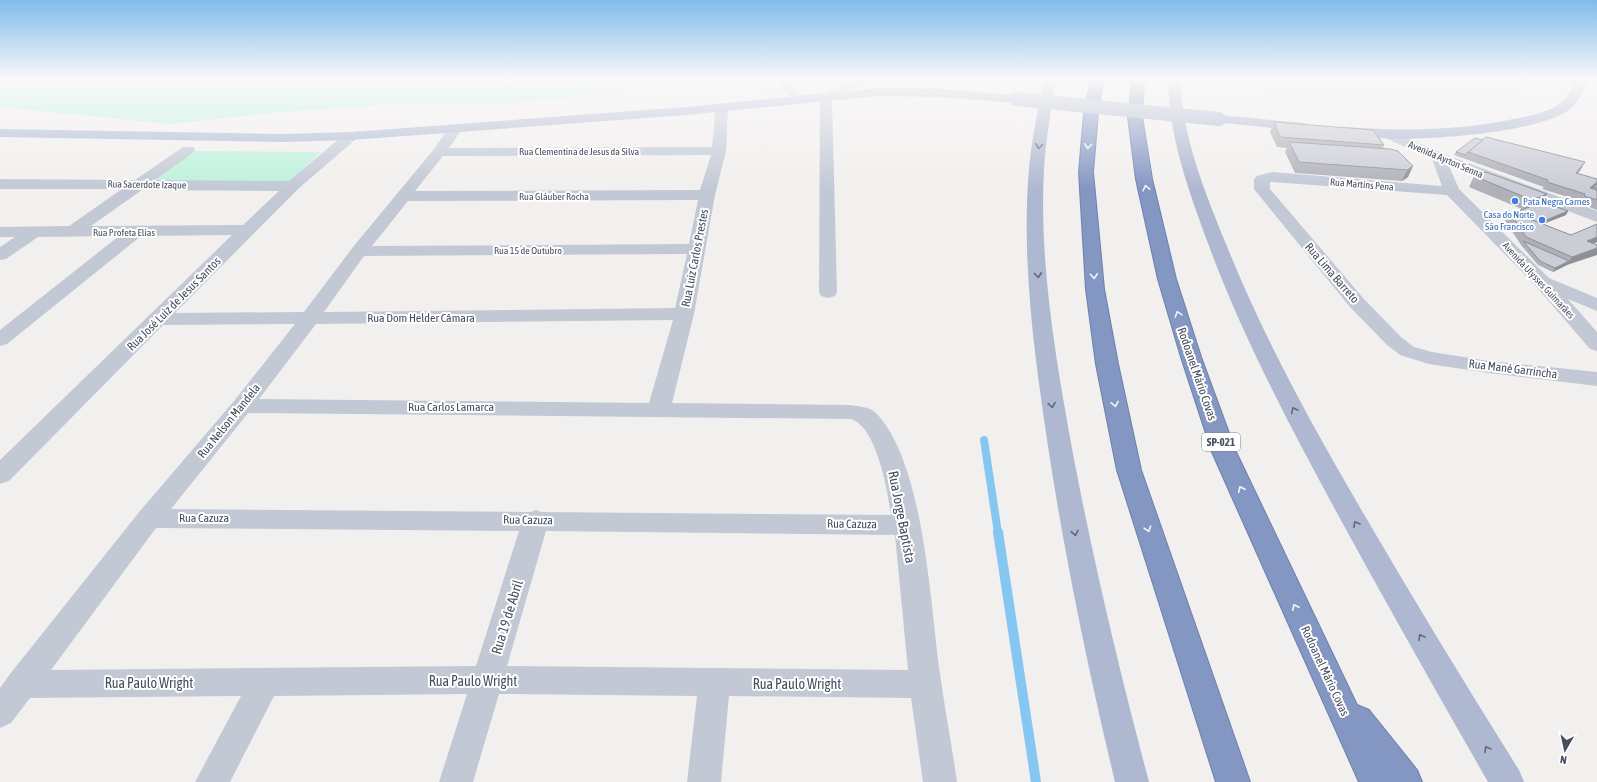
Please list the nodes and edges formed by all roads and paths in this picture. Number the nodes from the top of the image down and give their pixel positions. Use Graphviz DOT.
graph roads {
  1 [pos="602,116"];
  2 [pos="721,116"];
  3 [pos="826,116"];
  4 [pos="1043,116"];
  5 [pos="1091,116"];
  6 [pos="1135,116"];
  7 [pos="1177,116"];
  8 [pos="1194,116"];
  9 [pos="1541,116"];
  10 [pos="456,128"];
  11 [pos="1314,128"];
  12 [pos="1336,130"];
  13 [pos="0,132"];
  14 [pos="1386,133"];
  15 [pos="351,136"];
  16 [pos="188,150"];
  17 [pos="719,151"];
  18 [pos="439,152"];
  19 [pos="1439,157"];
  20 [pos="1272,177"];
  21 [pos="0,184"];
  22 [pos="142,184"];
  23 [pos="293,186"];
  24 [pos="1452,191"];
  25 [pos="707,195"];
  26 [pos="402,196"];
  27 [pos="1597,216"];
  28 [pos="247,230"];
  29 [pos="0,232"];
  30 [pos="34,232"];
  31 [pos="72,232"];
  32 [pos="135,232"];
  33 [pos="696,249"];
  34 [pos="359,251"];
  35 [pos="0,255"];
  36 [pos="1541,280"];
  37 [pos="828,292"];
  38 [pos="1597,305"];
  39 [pos="684,314"];
  40 [pos="310,318"];
  41 [pos="158,319"];
  42 [pos="1589,326"];
  43 [pos="0,340"];
  44 [pos="1597,345"];
  45 [pos="1428,358"];
  46 [pos="1597,379"];
  47 [pos="242,406"];
  48 [pos="659,409"];
  49 [pos="0,474"];
  50 [pos="149,518"];
  51 [pos="536,520"];
  52 [pos="907,525"];
  53 [pos="488,680"];
  54 [pos="265,682"];
  55 [pos="21,684"];
  56 [pos="714,684"];
  57 [pos="926,684"];
  58 [pos="1332,688"];
  59 [pos="0,713"];
  60 [pos="212,782"];
  61 [pos="456,782"];
  62 [pos="704,782"];
  63 [pos="940,782"];
  64 [pos="1132,782"];
  65 [pos="1233,782"];
  66 [pos="1376,782"];
  67 [pos="1405,782"];
  68 [pos="1508,782"];
  1 -- 10 [label="main road"];
  2 -- 17 [label="street, Rua Luiz Carlos Prestes"];
  3 -- 37 [label="street"];
  4 -- 64 [label="main road, one-way"];
  5 -- 65 [label="highway, one-way"];
  58 -- 6 [label="highway, Rodoanel Mário Covas / SP-021, one-way"];
  68 -- 7 [label="main road, one-way"];
  8 -- 11 [label="main road, bridge"];
  9 -- 14 [label="main road"];
  10 -- 15 [label="main road"];
  10 -- 18 [label="street, Rua Nelson Mandela"];
  12 -- 14 [label="main road"];
  13 -- 15 [label="main road"];
  14 -- 19 [label="street, Avenida Ayrton Senna"];
  15 -- 23 [label="street, Rua José Luiz de Jesus Santos"];
  16 -- 22 [label="street"];
  17 -- 18 [label="street, Rua Clementina de Jesus da Silva"];
  17 -- 25 [label="street, Rua Luiz Carlos Prestes"];
  18 -- 26 [label="street, Rua Nelson Mandela"];
  19 -- 24 [label="street, Avenida Ulysses Guimarães"];
  19 -- 27 [label="street, Avenida Ayrton Senna"];
  20 -- 24 [label="street, Rua Martins Pena"];
  20 -- 45 [label="street, Rua Lima Barreto"];
  21 -- 22 [label="street, Rua Sacerdote Izaque"];
  22 -- 23 [label="street, Rua Sacerdote Izaque"];
  22 -- 31 [label="street"];
  23 -- 28 [label="street, Rua José Luiz de Jesus Santos"];
  24 -- 36 [label="street, Avenida Ulysses Guimarães"];
  25 -- 26 [label="street, Rua Gláuber Rocha"];
  25 -- 33 [label="street, Rua Luiz Carlos Prestes"];
  26 -- 34 [label="street, Rua Nelson Mandela"];
  28 -- 32 [label="street, Rua Profeta Elias"];
  28 -- 41 [label="street, Rua José Luiz de Jesus Santos"];
  29 -- 30 [label="street, Rua Profeta Elias"];
  30 -- 31 [label="street, Rua Profeta Elias"];
  30 -- 35 [label="street"];
  31 -- 32 [label="street, Rua Profeta Elias"];
  32 -- 43 [label="street"];
  33 -- 34 [label="street, Rua 15 de Outubro"];
  33 -- 39 [label="street, Rua Luiz Carlos Prestes"];
  34 -- 40 [label="street, Rua Nelson Mandela"];
  36 -- 38 [label="street"];
  36 -- 42 [label="street, Avenida Ulysses Guimarães"];
  39 -- 40 [label="street, Rua Dom Helder Câmara"];
  39 -- 48 [label="street, Rua Luiz Carlos Prestes"];
  40 -- 41 [label="street, Rua Dom Helder Câmara"];
  40 -- 47 [label="street, Rua Nelson Mandela"];
  41 -- 49 [label="street, Rua José Luiz de Jesus Santos"];
  42 -- 44 [label="street, Avenida Ulysses Guimarães"];
  45 -- 46 [label="street, Rua Mané Garrincha"];
  47 -- 48 [label="street, Rua Carlos Lamarca"];
  47 -- 50 [label="street, Rua Nelson Mandela"];
  48 -- 52 [label="street, Rua Jorge Baptista"];
  50 -- 51 [label="street, Rua Cazuza"];
  50 -- 55 [label="street, Rua Nelson Mandela"];
  51 -- 52 [label="street, Rua Cazuza"];
  51 -- 53 [label="street, Rua 19 de Abril"];
  52 -- 57 [label="street, Rua Jorge Baptista"];
  53 -- 54 [label="street, Rua Paulo Wright"];
  53 -- 56 [label="street, Rua Paulo Wright"];
  53 -- 61 [label="street, Rua 19 de Abril"];
  54 -- 55 [label="street, Rua Paulo Wright"];
  54 -- 60 [label="street"];
  55 -- 59 [label="street, Rua Nelson Mandela"];
  56 -- 57 [label="street, Rua Paulo Wright"];
  56 -- 62 [label="street"];
  57 -- 63 [label="street, Rua Jorge Baptista"];
  58 -- 66 [label="highway, Rodoanel Mário Covas / SP-021"];
  58 -- 67 [label="highway"];
}
